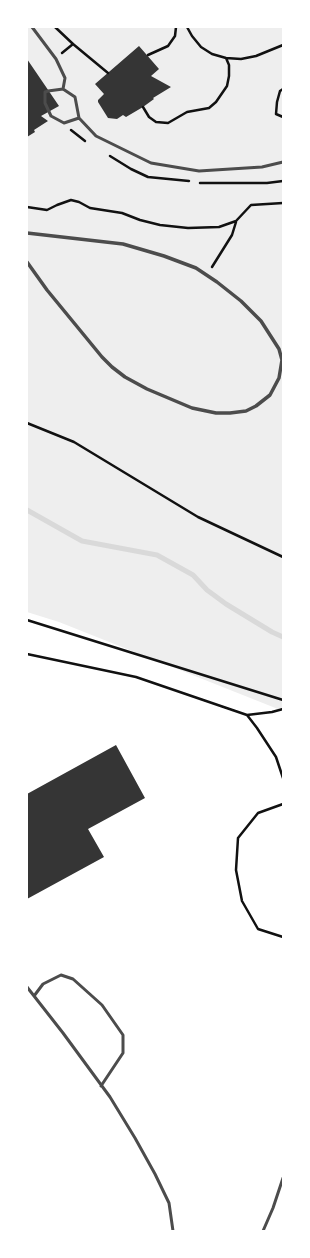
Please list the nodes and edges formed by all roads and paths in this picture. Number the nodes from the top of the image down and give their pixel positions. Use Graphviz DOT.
graph roads {
  1 [pos="32,27"];
  2 [pos="55,27"];
  3 [pos="176,27"];
  4 [pos="187,27"];
  5 [pos="73,44"];
  6 [pos="283,45"];
  7 [pos="148,55"];
  8 [pos="226,58"];
  9 [pos="56,59"];
  10 [pos="108,73"];
  11 [pos="63,89"];
  12 [pos="283,89"];
  13 [pos="143,107"];
  14 [pos="283,117"];
  15 [pos="79,118"];
  16 [pos="283,162"];
  17 [pos="283,203"];
  18 [pos="27,206"];
  19 [pos="236,221"];
  20 [pos="27,233"];
  21 [pos="27,262"];
  22 [pos="207,275"];
  23 [pos="27,422"];
  24 [pos="283,557"];
  25 [pos="27,620"];
  26 [pos="27,654"];
  27 [pos="283,700"];
  28 [pos="283,709"];
  29 [pos="247,715"];
  30 [pos="283,778"];
  31 [pos="283,804"];
  32 [pos="283,937"];
  33 [pos="27,987"];
  34 [pos="34,996"];
  35 [pos="101,1086"];
  36 [pos="283,1178"];
  37 [pos="173,1231"];
  38 [pos="263,1231"];
  1 -- 9 [label="lane"];
  2 -- 5 [label="path"];
  3 -- 7 [label="path"];
  4 -- 8 [label="path"];
  5 -- 9 [label="path"];
  5 -- 10 [label="path"];
  6 -- 8 [label="path"];
  8 -- 13 [label="path"];
  9 -- 11 [label="lane"];
  11 -- 15 [label="lane"];
  11 -- 15 [label="lane"];
  12 -- 14 [label="path"];
  15 -- 16 [label="lane"];
  17 -- 19 [label="path"];
  18 -- 19 [label="path"];
  19 -- 22 [label="path"];
  20 -- 22 [label="street"];
  21 -- 22 [label="street"];
  23 -- 24 [label="path"];
  25 -- 27 [label="path"];
  26 -- 29 [label="path"];
  28 -- 29 [label="path"];
  29 -- 30 [label="path"];
  31 -- 32 [label="path"];
  33 -- 34 [label="lane"];
  34 -- 35 [label="lane"];
  34 -- 35 [label="lane"];
  35 -- 37 [label="lane"];
  36 -- 38 [label="lane"];
}
